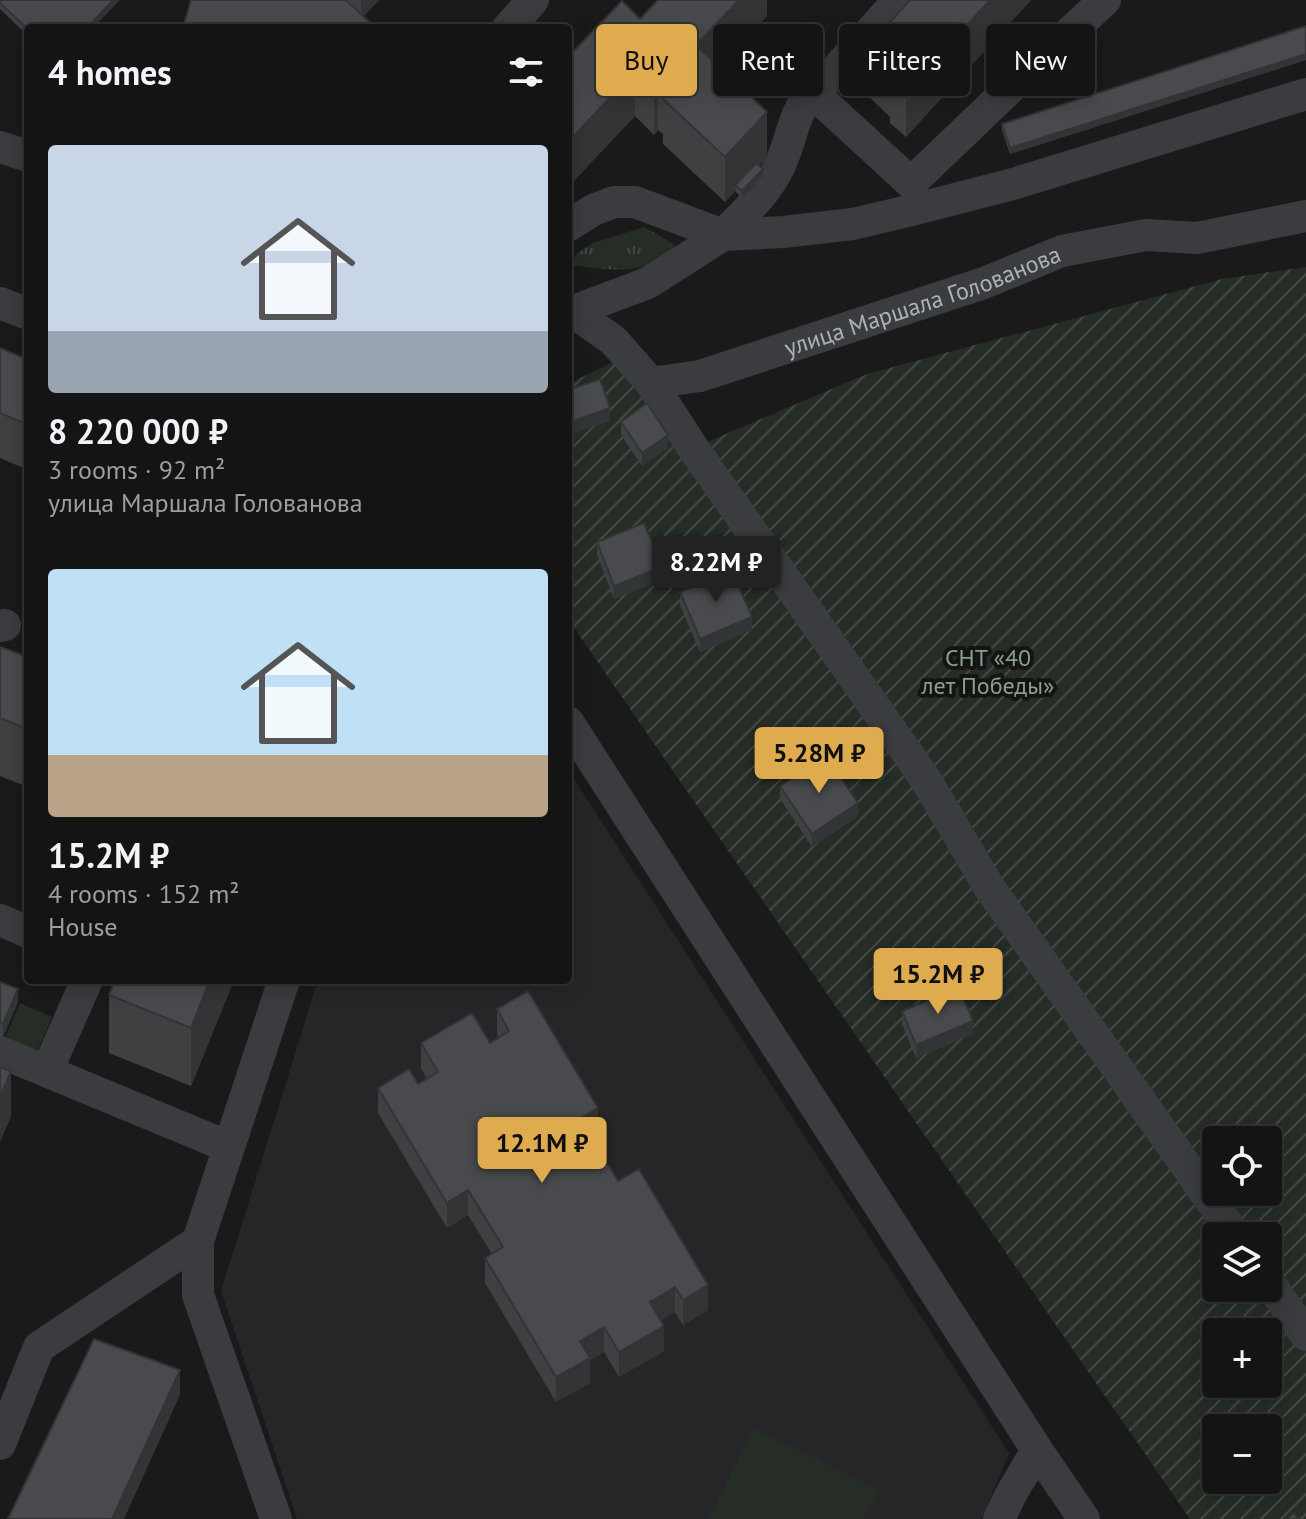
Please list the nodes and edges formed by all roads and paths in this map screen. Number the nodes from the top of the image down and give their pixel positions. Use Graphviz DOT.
graph roads {
  1 [pos="533,0"];
  2 [pos="899,0"];
  3 [pos="1105,0"];
  4 [pos="512,24"];
  5 [pos="823,82"];
  6 [pos="1306,94"];
  7 [pos="811,96"];
  8 [pos="816,96"];
  9 [pos="0,147"];
  10 [pos="24,155"];
  11 [pos="1306,216"];
  12 [pos="572,223"];
  13 [pos="723,235"];
  14 [pos="0,303"];
  15 [pos="572,311"];
  16 [pos="24,312"];
  17 [pos="572,314"];
  18 [pos="651,383"];
  19 [pos="572,728"];
  20 [pos="0,920"];
  21 [pos="24,930"];
  22 [pos="85,984"];
  23 [pos="283,984"];
  24 [pos="0,1052"];
  25 [pos="47,1071"];
  26 [pos="229,1147"];
  27 [pos="1226,1222"];
  28 [pos="198,1241"];
  29 [pos="1282,1301"];
  30 [pos="1306,1335"];
  31 [pos="0,1444"];
  32 [pos="1037,1450"];
  33 [pos="276,1519"];
  34 [pos="999,1519"];
  35 [pos="1084,1519"];
  1 -- 4 [label="street"];
  2 -- 5 [label="street"];
  3 -- 8 [label="street"];
  6 -- 13 [label="street"];
  7 -- 13 [label="street"];
  9 -- 10 [label="street"];
  11 -- 18 [label="street, улица Маршала Голованова"];
  12 -- 13 [label="street"];
  13 -- 15 [label="street"];
  14 -- 16 [label="street"];
  17 -- 18 [label="street"];
  18 -- 27 [label="street"];
  19 -- 32 [label="street"];
  20 -- 21 [label="street"];
  22 -- 25 [label="street"];
  23 -- 26 [label="street"];
  24 -- 25 [label="street"];
  25 -- 26 [label="street"];
  26 -- 28 [label="street"];
  28 -- 31 [label="street"];
  28 -- 33 [label="street"];
  29 -- 30 [label="street"];
  32 -- 34 [label="street"];
  32 -- 35 [label="street"];
}
